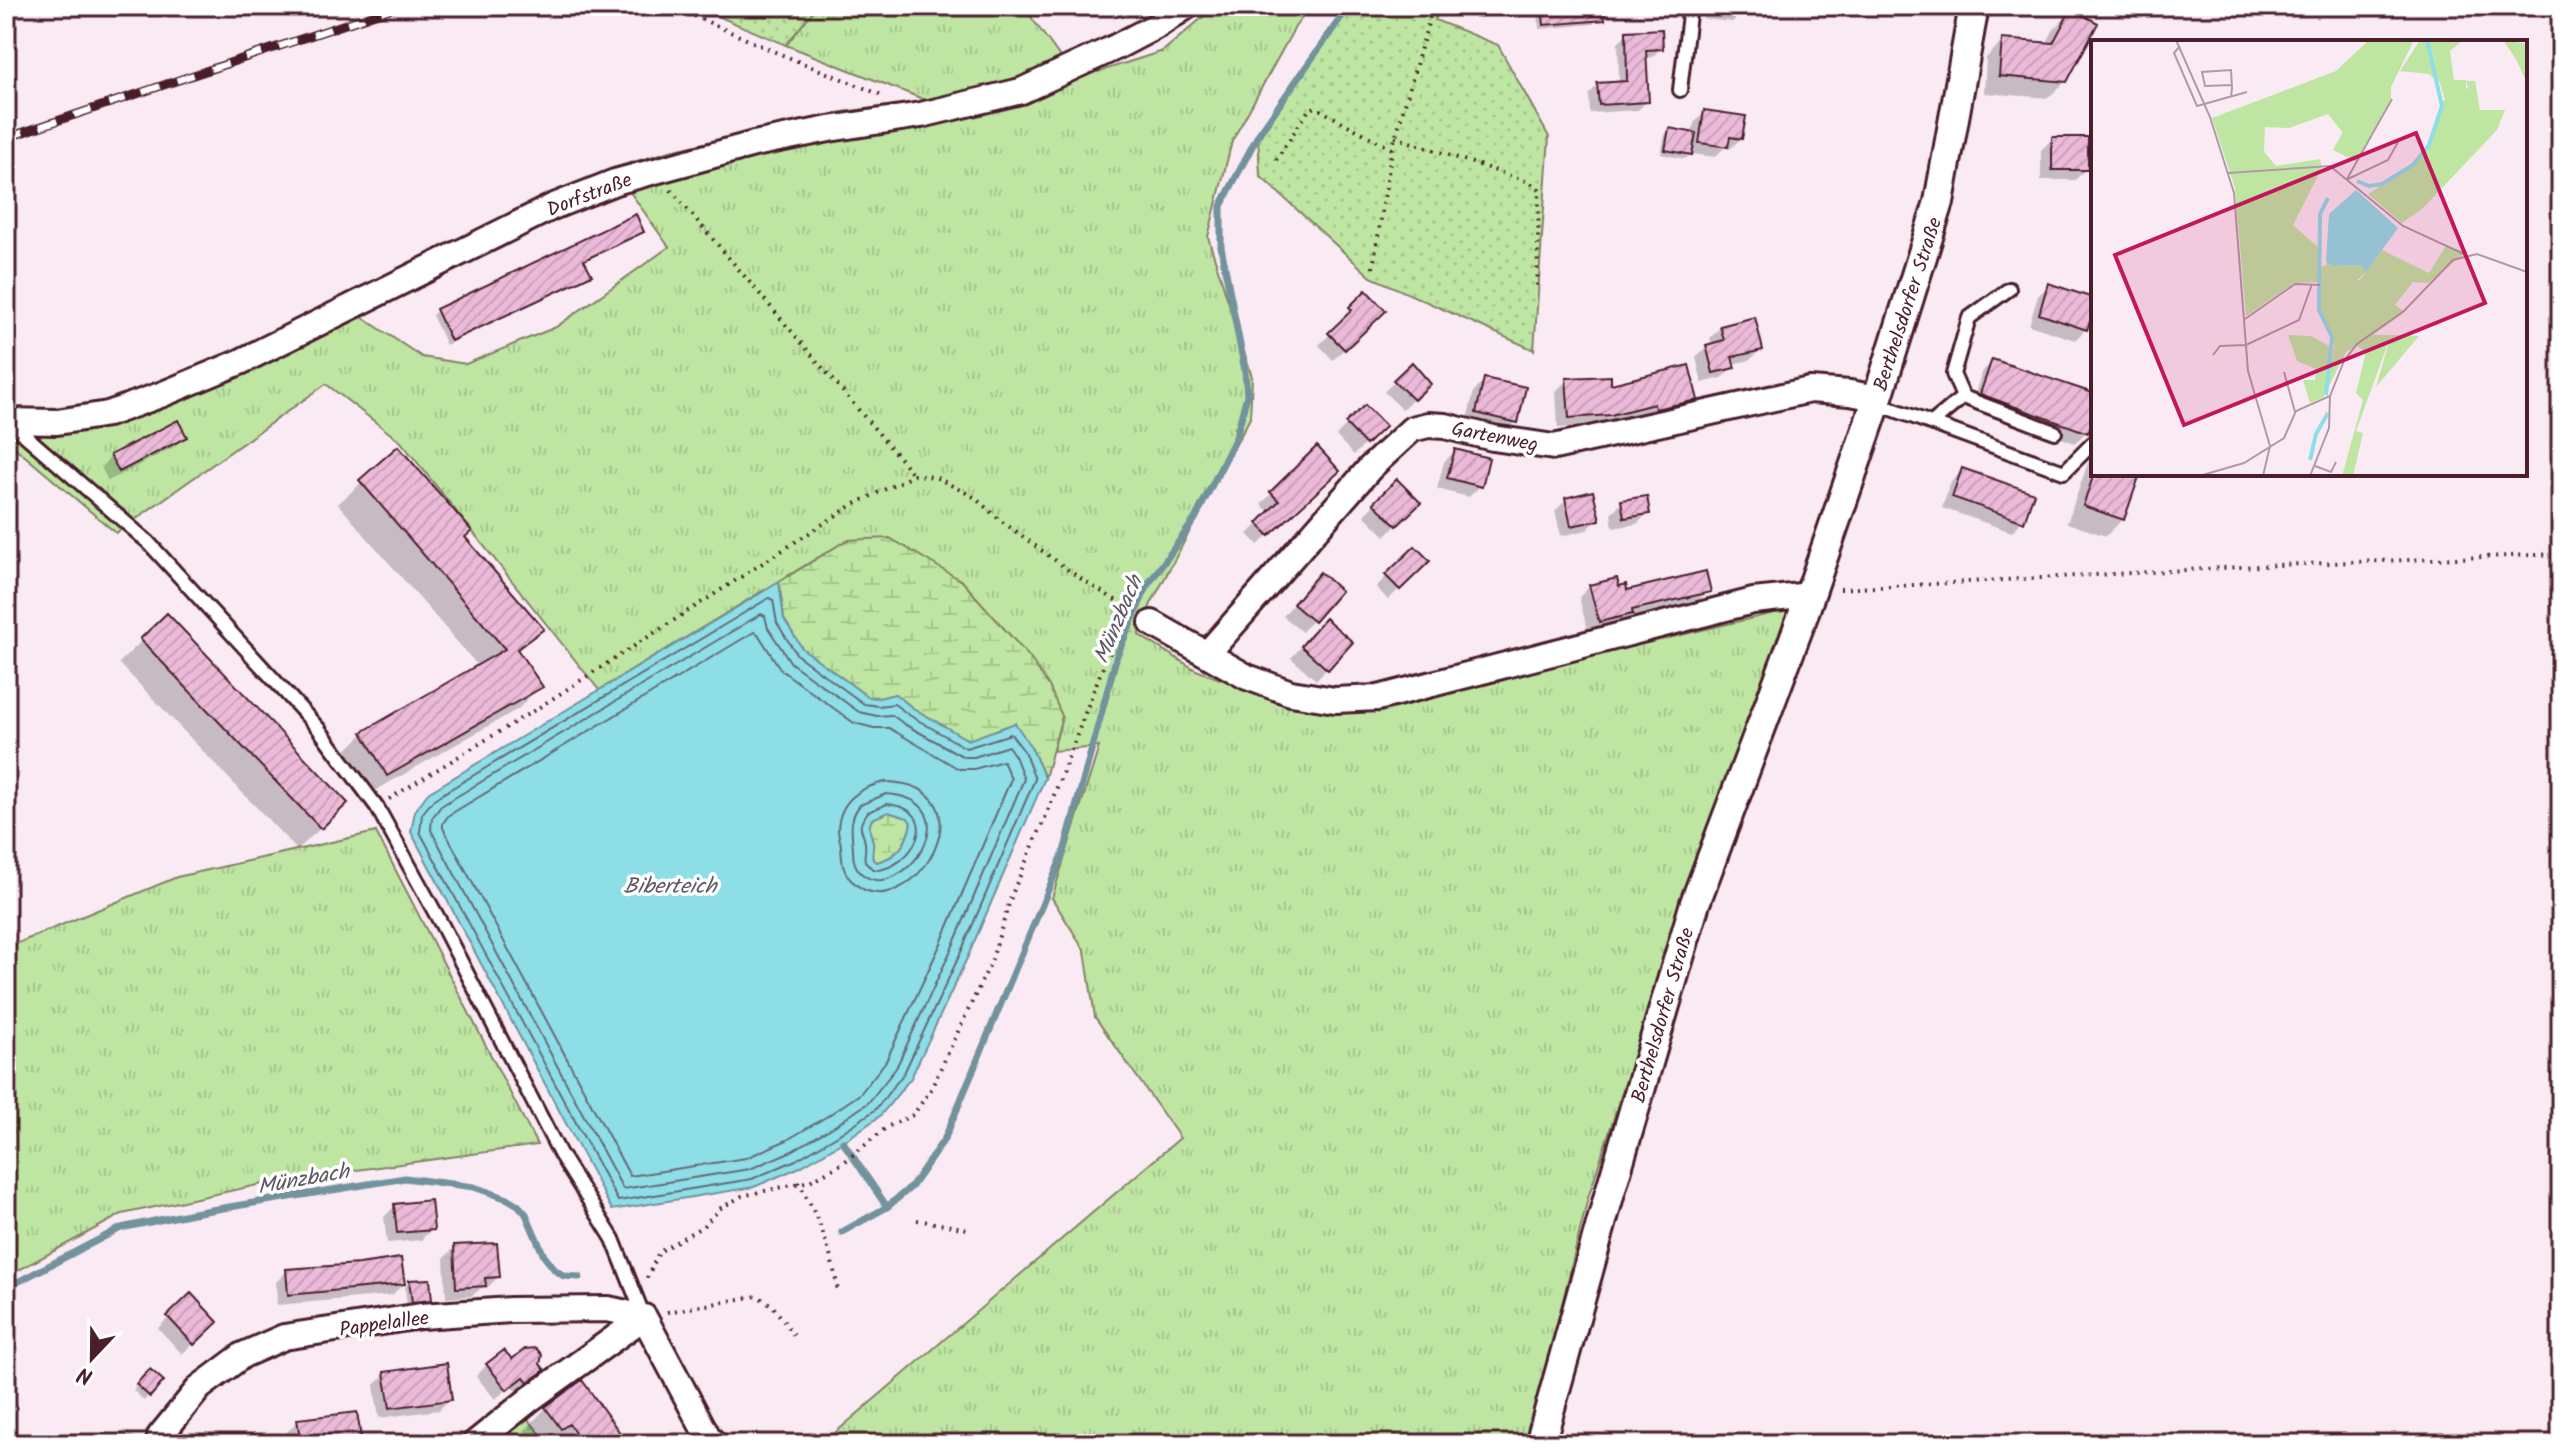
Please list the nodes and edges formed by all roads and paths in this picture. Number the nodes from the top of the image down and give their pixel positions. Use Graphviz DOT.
graph roads {
  1 [pos="672,6"];
  2 [pos="1187,6"];
  3 [pos="1433,6"];
  4 [pos="1690,6"];
  5 [pos="1974,6"];
  6 [pos="1680,90"];
  7 [pos="885,96"];
  8 [pos="1395,137"];
  9 [pos="1392,149"];
  10 [pos="1276,160"];
  11 [pos="653,170"];
  12 [pos="1373,268"];
  13 [pos="2009,289"];
  14 [pos="1537,291"];
  15 [pos="1963,397"];
  16 [pos="1876,400"];
  17 [pos="8,422"];
  18 [pos="1932,423"];
  19 [pos="2055,432"];
  20 [pos="2091,445"];
  21 [pos="914,475"];
  22 [pos="2561,554"];
  23 [pos="1810,595"];
  24 [pos="1152,623"];
  25 [pos="1207,654"];
  26 [pos="377,807"];
  27 [pos="798,1182"];
  28 [pos="917,1220"];
  29 [pos="968,1229"];
  30 [pos="838,1293"];
  31 [pos="641,1308"];
  32 [pos="796,1338"];
  33 [pos="160,1436"];
  34 [pos="474,1444"];
  35 [pos="715,1444"];
  36 [pos="1540,1444"];
  1 -- 7 [label="path"];
  2 -- 11 [label="street, Dorfstraße"];
  3 -- 8 [label="path"];
  4 -- 6 [label="lane"];
  5 -- 16 [label="street, Berthelsdorfer Straße"];
  8 -- 9 [label="path"];
  8 -- 14 [label="path"];
  9 -- 10 [label="path"];
  9 -- 12 [label="path"];
  11 -- 17 [label="street, Dorfstraße"];
  11 -- 21 [label="path"];
  13 -- 15 [label="lane"];
  15 -- 18 [label="lane"];
  15 -- 19 [label="lane"];
  16 -- 18 [label="lane"];
  16 -- 23 [label="street, Berthelsdorfer Straße"];
  16 -- 25 [label="street, Gartenweg"];
  17 -- 26 [label="lane"];
  18 -- 20 [label="lane"];
  21 -- 26 [label="path"];
  21 -- 27 [label="path"];
  22 -- 23 [label="path"];
  23 -- 25 [label="street"];
  23 -- 36 [label="street, Berthelsdorfer Straße"];
  24 -- 25 [label="street"];
  26 -- 31 [label="lane"];
  27 -- 30 [label="path"];
  27 -- 31 [label="path"];
  28 -- 29 [label="path"];
  31 -- 32 [label="path"];
  31 -- 33 [label="street, Pappelallee"];
  31 -- 34 [label="street"];
  31 -- 35 [label="street"];
}
